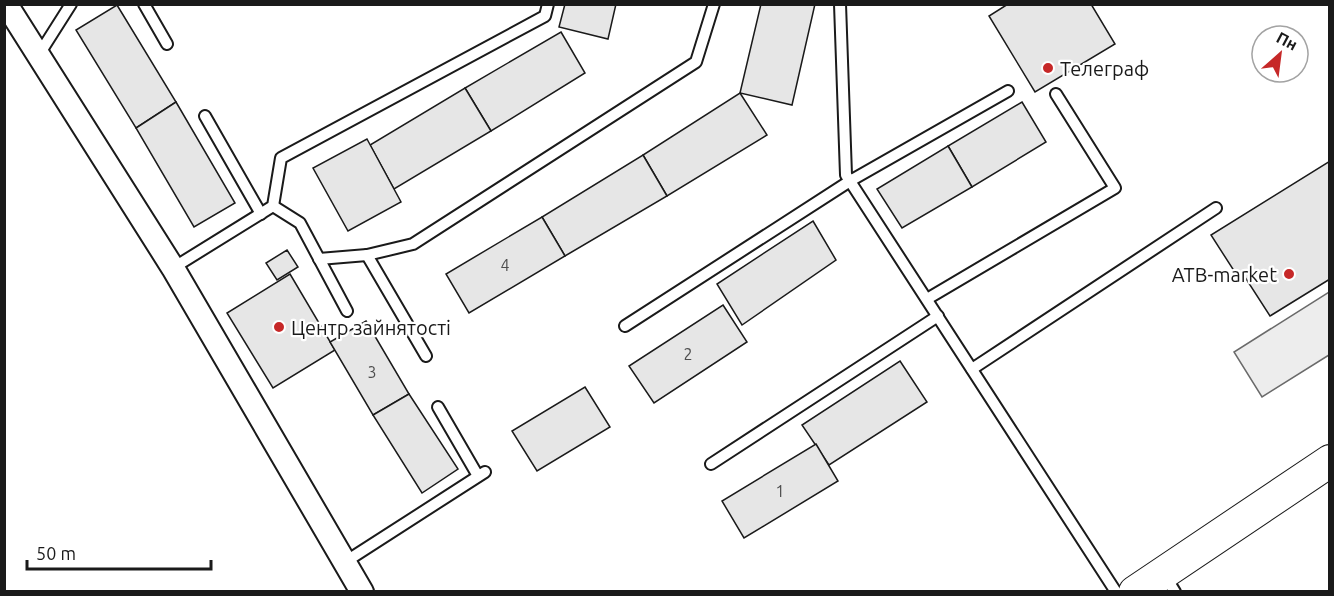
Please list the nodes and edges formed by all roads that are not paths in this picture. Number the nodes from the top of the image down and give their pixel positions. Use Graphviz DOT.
graph roads {
  1 [pos="6,4"];
  2 [pos="71,4"];
  3 [pos="144,4"];
  4 [pos="548,4"];
  5 [pos="714,4"];
  6 [pos="840,4"];
  7 [pos="167,44"];
  8 [pos="38,56"];
  9 [pos="1008,91"];
  10 [pos="1056,94"];
  11 [pos="205,116"];
  12 [pos="850,181"];
  13 [pos="273,206"];
  14 [pos="1216,208"];
  15 [pos="261,214"];
  16 [pos="367,255"];
  17 [pos="319,259"];
  18 [pos="173,268"];
  19 [pos="927,299"];
  20 [pos="347,311"];
  21 [pos="938,316"];
  22 [pos="625,326"];
  23 [pos="426,356"];
  24 [pos="972,369"];
  25 [pos="438,407"];
  26 [pos="1329,461"];
  27 [pos="711,464"];
  28 [pos="345,562"];
  29 [pos="1169,582"];
  30 [pos="362,591"];
  31 [pos="1116,591"];
  32 [pos="1135,591"];
  1 -- 8 [label="street"];
  2 -- 8 [label="lane"];
  3 -- 7 [label="lane"];
  4 -- 13 [label="lane"];
  5 -- 16 [label="lane"];
  6 -- 12 [label="lane"];
  8 -- 18 [label="street"];
  9 -- 12 [label="lane"];
  10 -- 19 [label="lane"];
  11 -- 15 [label="lane"];
  12 -- 19 [label="lane"];
  12 -- 22 [label="lane"];
  13 -- 15 [label="lane"];
  13 -- 17 [label="lane"];
  14 -- 24 [label="lane"];
  15 -- 18 [label="lane"];
  16 -- 17 [label="lane"];
  16 -- 23 [label="lane"];
  17 -- 20 [label="lane"];
  18 -- 28 [label="street"];
  19 -- 21 [label="lane"];
  21 -- 24 [label="lane"];
  21 -- 27 [label="lane"];
  24 -- 31 [label="lane"];
  25 -- 28 [label="lane"];
  26 -- 29 [label="street"];
  28 -- 30 [label="street"];
  29 -- 32 [label="street"];
}
